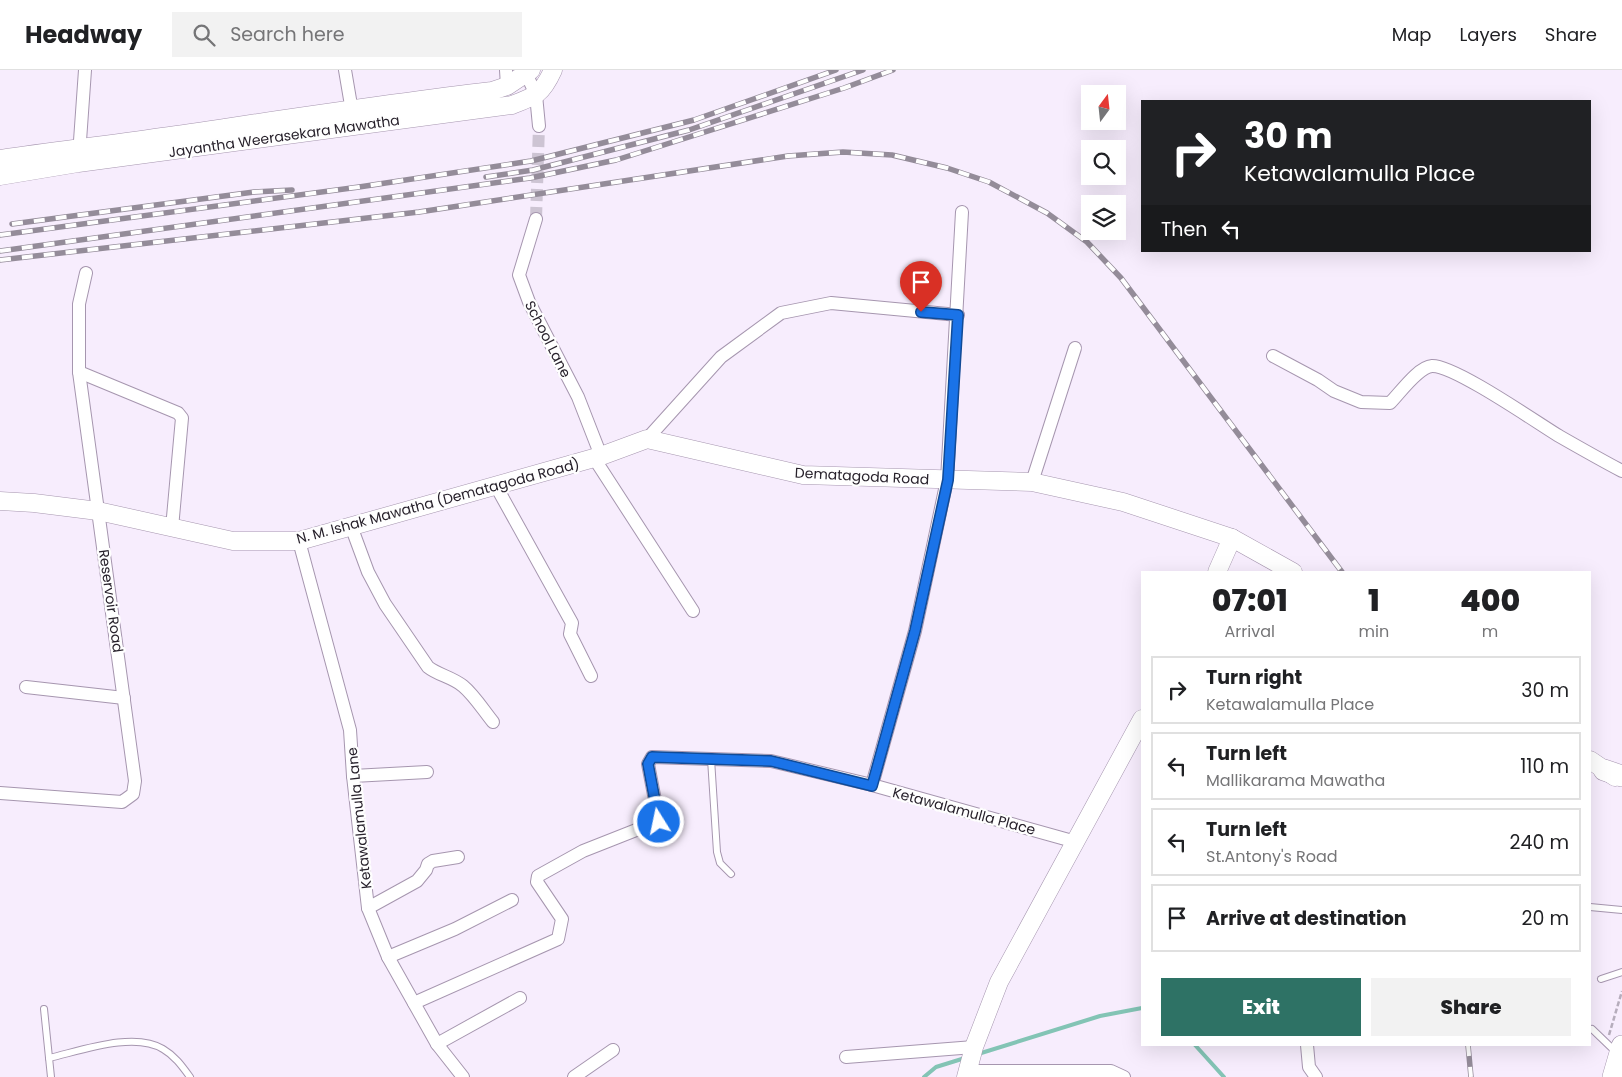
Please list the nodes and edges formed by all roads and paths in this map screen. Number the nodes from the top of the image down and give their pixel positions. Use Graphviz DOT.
graph roads {
  1 [pos="85,70"];
  2 [pos="345,70"];
  3 [pos="553,70"];
  4 [pos="532,71"];
  5 [pos="507,78"];
  6 [pos="536,96"];
  7 [pos="426,107"];
  8 [pos="353,117"];
  9 [pos="539,126"];
  10 [pos="79,155"];
  11 [pos="0,158"];
  12 [pos="0,176"];
  13 [pos="962,212"];
  14 [pos="536,220"];
  15 [pos="86,272"];
  16 [pos="958,315"];
  17 [pos="1075,348"];
  18 [pos="1273,356"];
  19 [pos="79,372"];
  20 [pos="647,439"];
  21 [pos="598,457"];
  22 [pos="1622,471"];
  23 [pos="948,480"];
  24 [pos="1032,482"];
  25 [pos="496,486"];
  26 [pos="0,501"];
  27 [pos="98,511"];
  28 [pos="350,526"];
  29 [pos="172,528"];
  30 [pos="1232,538"];
  31 [pos="299,541"];
  32 [pos="1217,571"];
  33 [pos="1291,571"];
  34 [pos="692,612"];
  35 [pos="591,676"];
  36 [pos="26,687"];
  37 [pos="124,698"];
  38 [pos="1141,721"];
  39 [pos="493,722"];
  40 [pos="711,759"];
  41 [pos="427,772"];
  42 [pos="352,776"];
  43 [pos="872,786"];
  44 [pos="0,793"];
  45 [pos="1076,842"];
  46 [pos="458,857"];
  47 [pos="731,874"];
  48 [pos="512,900"];
  49 [pos="1591,907"];
  50 [pos="368,908"];
  51 [pos="1622,910"];
  52 [pos="388,957"];
  53 [pos="1622,972"];
  54 [pos="1600,979"];
  55 [pos="520,998"];
  56 [pos="414,1003"];
  57 [pos="44,1009"];
  58 [pos="1592,1029"];
  59 [pos="437,1044"];
  60 [pos="1307,1046"];
  61 [pos="613,1050"];
  62 [pos="1621,1051"];
  63 [pos="846,1057"];
  64 [pos="49,1058"];
  65 [pos="970,1061"];
  66 [pos="457,1074"];
  67 [pos="51,1077"];
  68 [pos="190,1077"];
  69 [pos="574,1077"];
  70 [pos="1124,1077"];
  71 [pos="1316,1077"];
  72 [pos="1613,1077"];
  1 -- 10 [label="street"];
  2 -- 8 [label="street"];
  3 -- 6 [label="main road"];
  4 -- 5 [label="main road, Jayantha Weerasekara Mawatha"];
  4 -- 6 [label="main road"];
  5 -- 7 [label="main road, Jayantha Weerasekara Mawatha"];
  6 -- 7 [label="main road, Jayantha Weerasekara Mawatha"];
  6 -- 9 [label="street"];
  7 -- 8 [label="main road, Jayantha Weerasekara Mawatha"];
  8 -- 10 [label="main road, Jayantha Weerasekara Mawatha"];
  10 -- 11 [label="main road, Jayantha Weerasekara Mawatha"];
  10 -- 12 [label="main road, Jayantha Weerasekara Mawatha"];
  13 -- 16 [label="street"];
  14 -- 21 [label="street, School Lane"];
  15 -- 19 [label="street, Reservoir Road"];
  16 -- 20 [label="street"];
  16 -- 23 [label="street"];
  17 -- 24 [label="street"];
  18 -- 22 [label="street"];
  19 -- 27 [label="street, Reservoir Road"];
  19 -- 29 [label="street"];
  20 -- 21 [label="main road"];
  20 -- 23 [label="main road, Dematagoda Road"];
  21 -- 25 [label="main road, N. M. Ishak Mawatha (Dematagoda Road)"];
  21 -- 34 [label="street, School Lane"];
  23 -- 24 [label="main road, Dematagoda Road"];
  23 -- 43 [label="street"];
  24 -- 30 [label="main road, Dematagoda Road"];
  25 -- 28 [label="main road, N. M. Ishak Mawatha (Dematagoda Road)"];
  25 -- 35 [label="street"];
  26 -- 27 [label="main road, N. M. Ishak Mawatha (Dematagoda Road)"];
  27 -- 29 [label="main road, N. M. Ishak Mawatha (Dematagoda Road)"];
  27 -- 37 [label="street, Reservoir Road"];
  28 -- 31 [label="main road, N. M. Ishak Mawatha (Dematagoda Road)"];
  28 -- 39 [label="street"];
  29 -- 31 [label="main road, N. M. Ishak Mawatha (Dematagoda Road)"];
  30 -- 32 [label="main road"];
  30 -- 33 [label="main road, Dematagoda Road"];
  31 -- 42 [label="street, Ketawalamulla Lane"];
  36 -- 37 [label="street"];
  37 -- 44 [label="street, Reservoir Road"];
  38 -- 45 [label="main road"];
  40 -- 43 [label="street, Ketawalamulla Place"];
  40 -- 47 [label="lane"];
  40 -- 56 [label="street, Ketawalamulla Place"];
  41 -- 42 [label="street"];
  42 -- 50 [label="street, Ketawalamulla Lane"];
  43 -- 45 [label="street, Ketawalamulla Place"];
  45 -- 65 [label="main road"];
  46 -- 50 [label="street"];
  48 -- 52 [label="street"];
  49 -- 51 [label="lane"];
  50 -- 52 [label="street, Ketawalamulla Lane"];
  52 -- 56 [label="street, Ketawalamulla Lane"];
  53 -- 54 [label="lane"];
  55 -- 59 [label="street"];
  56 -- 59 [label="street, Ketawalamulla Lane"];
  57 -- 64 [label="lane"];
  58 -- 62 [label="lane"];
  59 -- 66 [label="street, Ketawalamulla Lane"];
  60 -- 71 [label="street"];
  61 -- 69 [label="street"];
  62 -- 72 [label="highway"];
  63 -- 65 [label="street"];
  64 -- 67 [label="lane"];
  64 -- 68 [label="lane"];
  65 -- 70 [label="street"];
}
